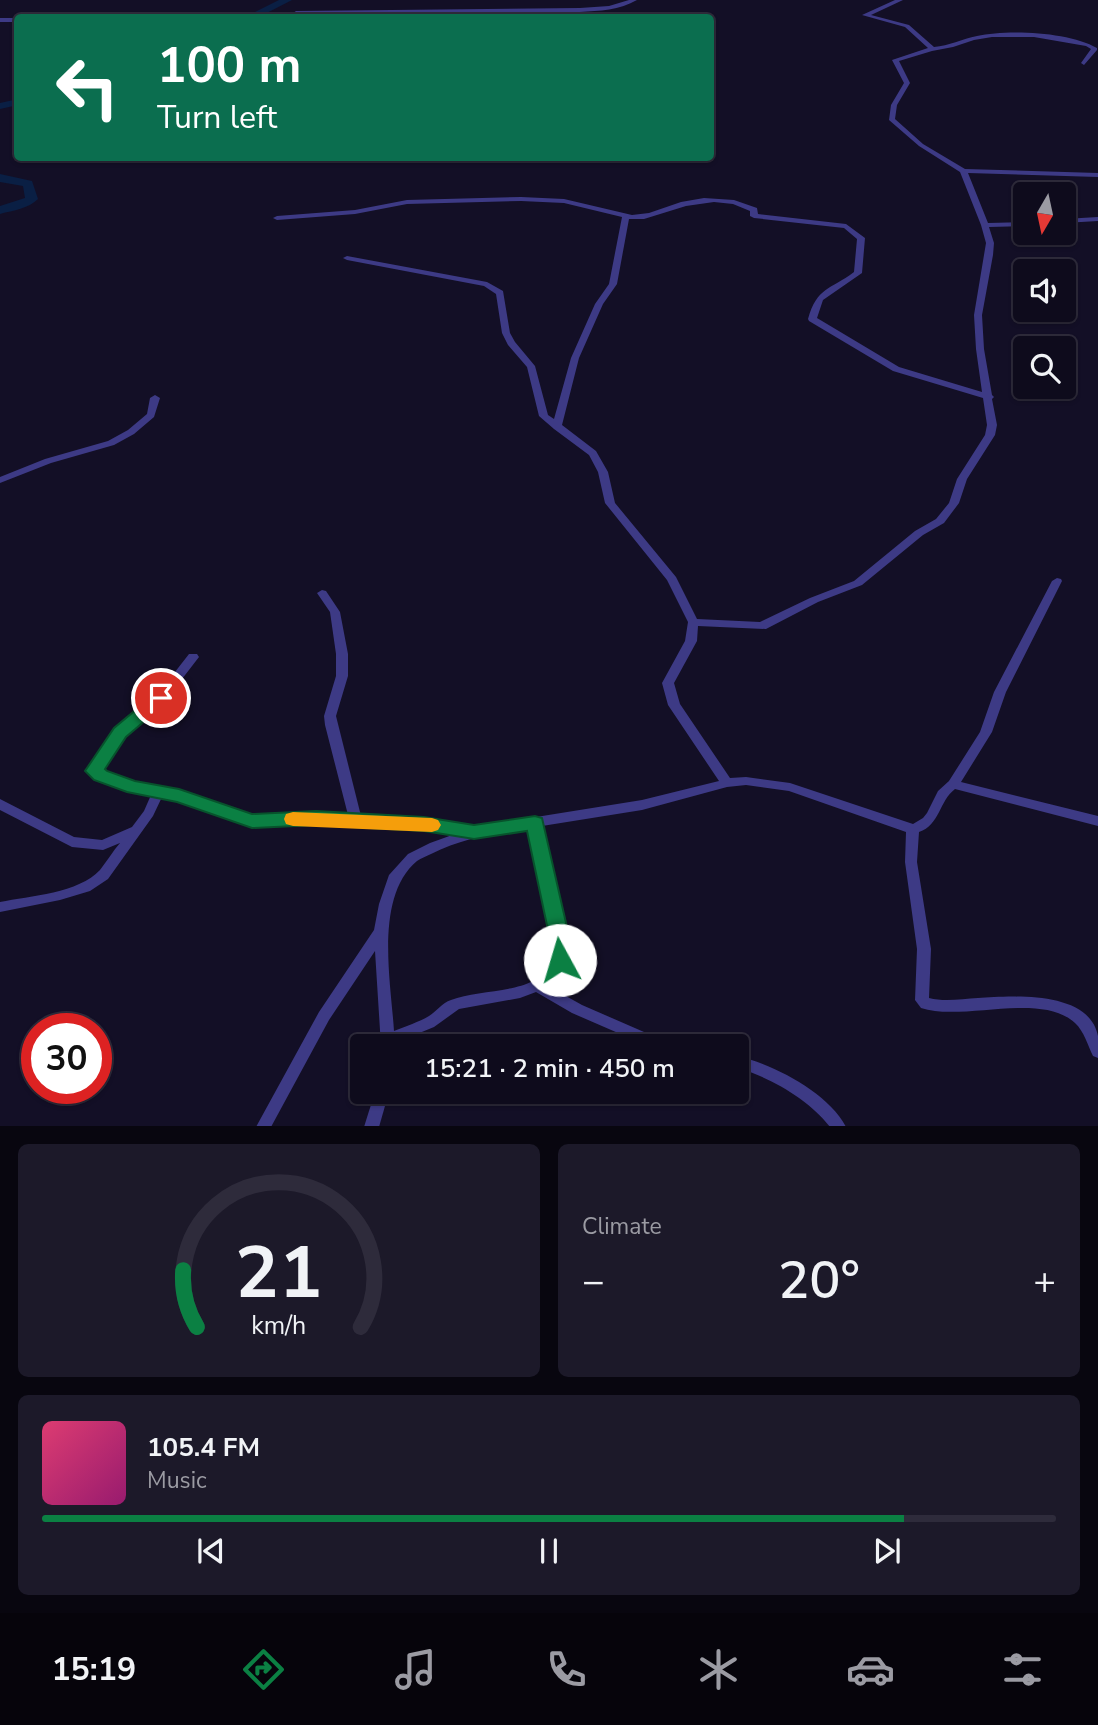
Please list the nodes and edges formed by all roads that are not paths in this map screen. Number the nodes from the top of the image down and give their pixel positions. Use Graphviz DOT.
graph roads {
  1 [pos="634,0"];
  2 [pos="900,0"];
  3 [pos="296,13"];
  4 [pos="932,48"];
  5 [pos="1084,63"];
  6 [pos="963,171"];
  7 [pos="1098,175"];
  8 [pos="626,216"];
  9 [pos="277,218"];
  10 [pos="1098,219"];
  11 [pos="1076,220"];
  12 [pos="1013,224"];
  13 [pos="985,225"];
  14 [pos="347,258"];
  15 [pos="989,397"];
  16 [pos="155,398"];
  17 [pos="558,427"];
  18 [pos="0,480"];
  19 [pos="1057,581"];
  20 [pos="322,593"];
  21 [pos="693,622"];
  22 [pos="193,656"];
  23 [pos="727,783"];
  24 [pos="953,784"];
  25 [pos="158,793"];
  26 [pos="0,804"];
  27 [pos="356,821"];
  28 [pos="1098,821"];
  29 [pos="535,823"];
  30 [pos="139,828"];
  31 [pos="913,829"];
  32 [pos="474,832"];
  33 [pos="0,907"];
  34 [pos="382,931"];
  35 [pos="537,986"];
  36 [pos="388,1034"];
  37 [pos="406,1034"];
  38 [pos="635,1034"];
  39 [pos="1098,1052"];
  40 [pos="749,1064"];
  41 [pos="378,1104"];
  42 [pos="263,1126"];
  43 [pos="371,1126"];
  44 [pos="839,1126"];
  1 -- 3 [label="street"];
  2 -- 4 [label="street"];
  4 -- 5 [label="street"];
  4 -- 6 [label="street"];
  6 -- 7 [label="street"];
  6 -- 13 [label="street"];
  8 -- 9 [label="street"];
  8 -- 15 [label="street"];
  8 -- 17 [label="street"];
  10 -- 11 [label="street"];
  12 -- 13 [label="street"];
  13 -- 15 [label="street"];
  14 -- 17 [label="street"];
  15 -- 21 [label="street"];
  16 -- 18 [label="street"];
  17 -- 21 [label="street"];
  19 -- 24 [label="street"];
  20 -- 27 [label="street"];
  21 -- 23 [label="street"];
  22 -- 25 [label="street"];
  23 -- 29 [label="street"];
  23 -- 31 [label="street"];
  24 -- 28 [label="street"];
  24 -- 31 [label="street"];
  25 -- 27 [label="street"];
  25 -- 30 [label="street"];
  26 -- 30 [label="street"];
  27 -- 32 [label="street"];
  29 -- 32 [label="street"];
  29 -- 35 [label="street"];
  30 -- 33 [label="street"];
  31 -- 39 [label="street"];
  32 -- 34 [label="street"];
  34 -- 36 [label="street"];
  34 -- 42 [label="street"];
  35 -- 37 [label="street"];
  35 -- 38 [label="street"];
  40 -- 44 [label="street"];
  41 -- 43 [label="street"];
}
